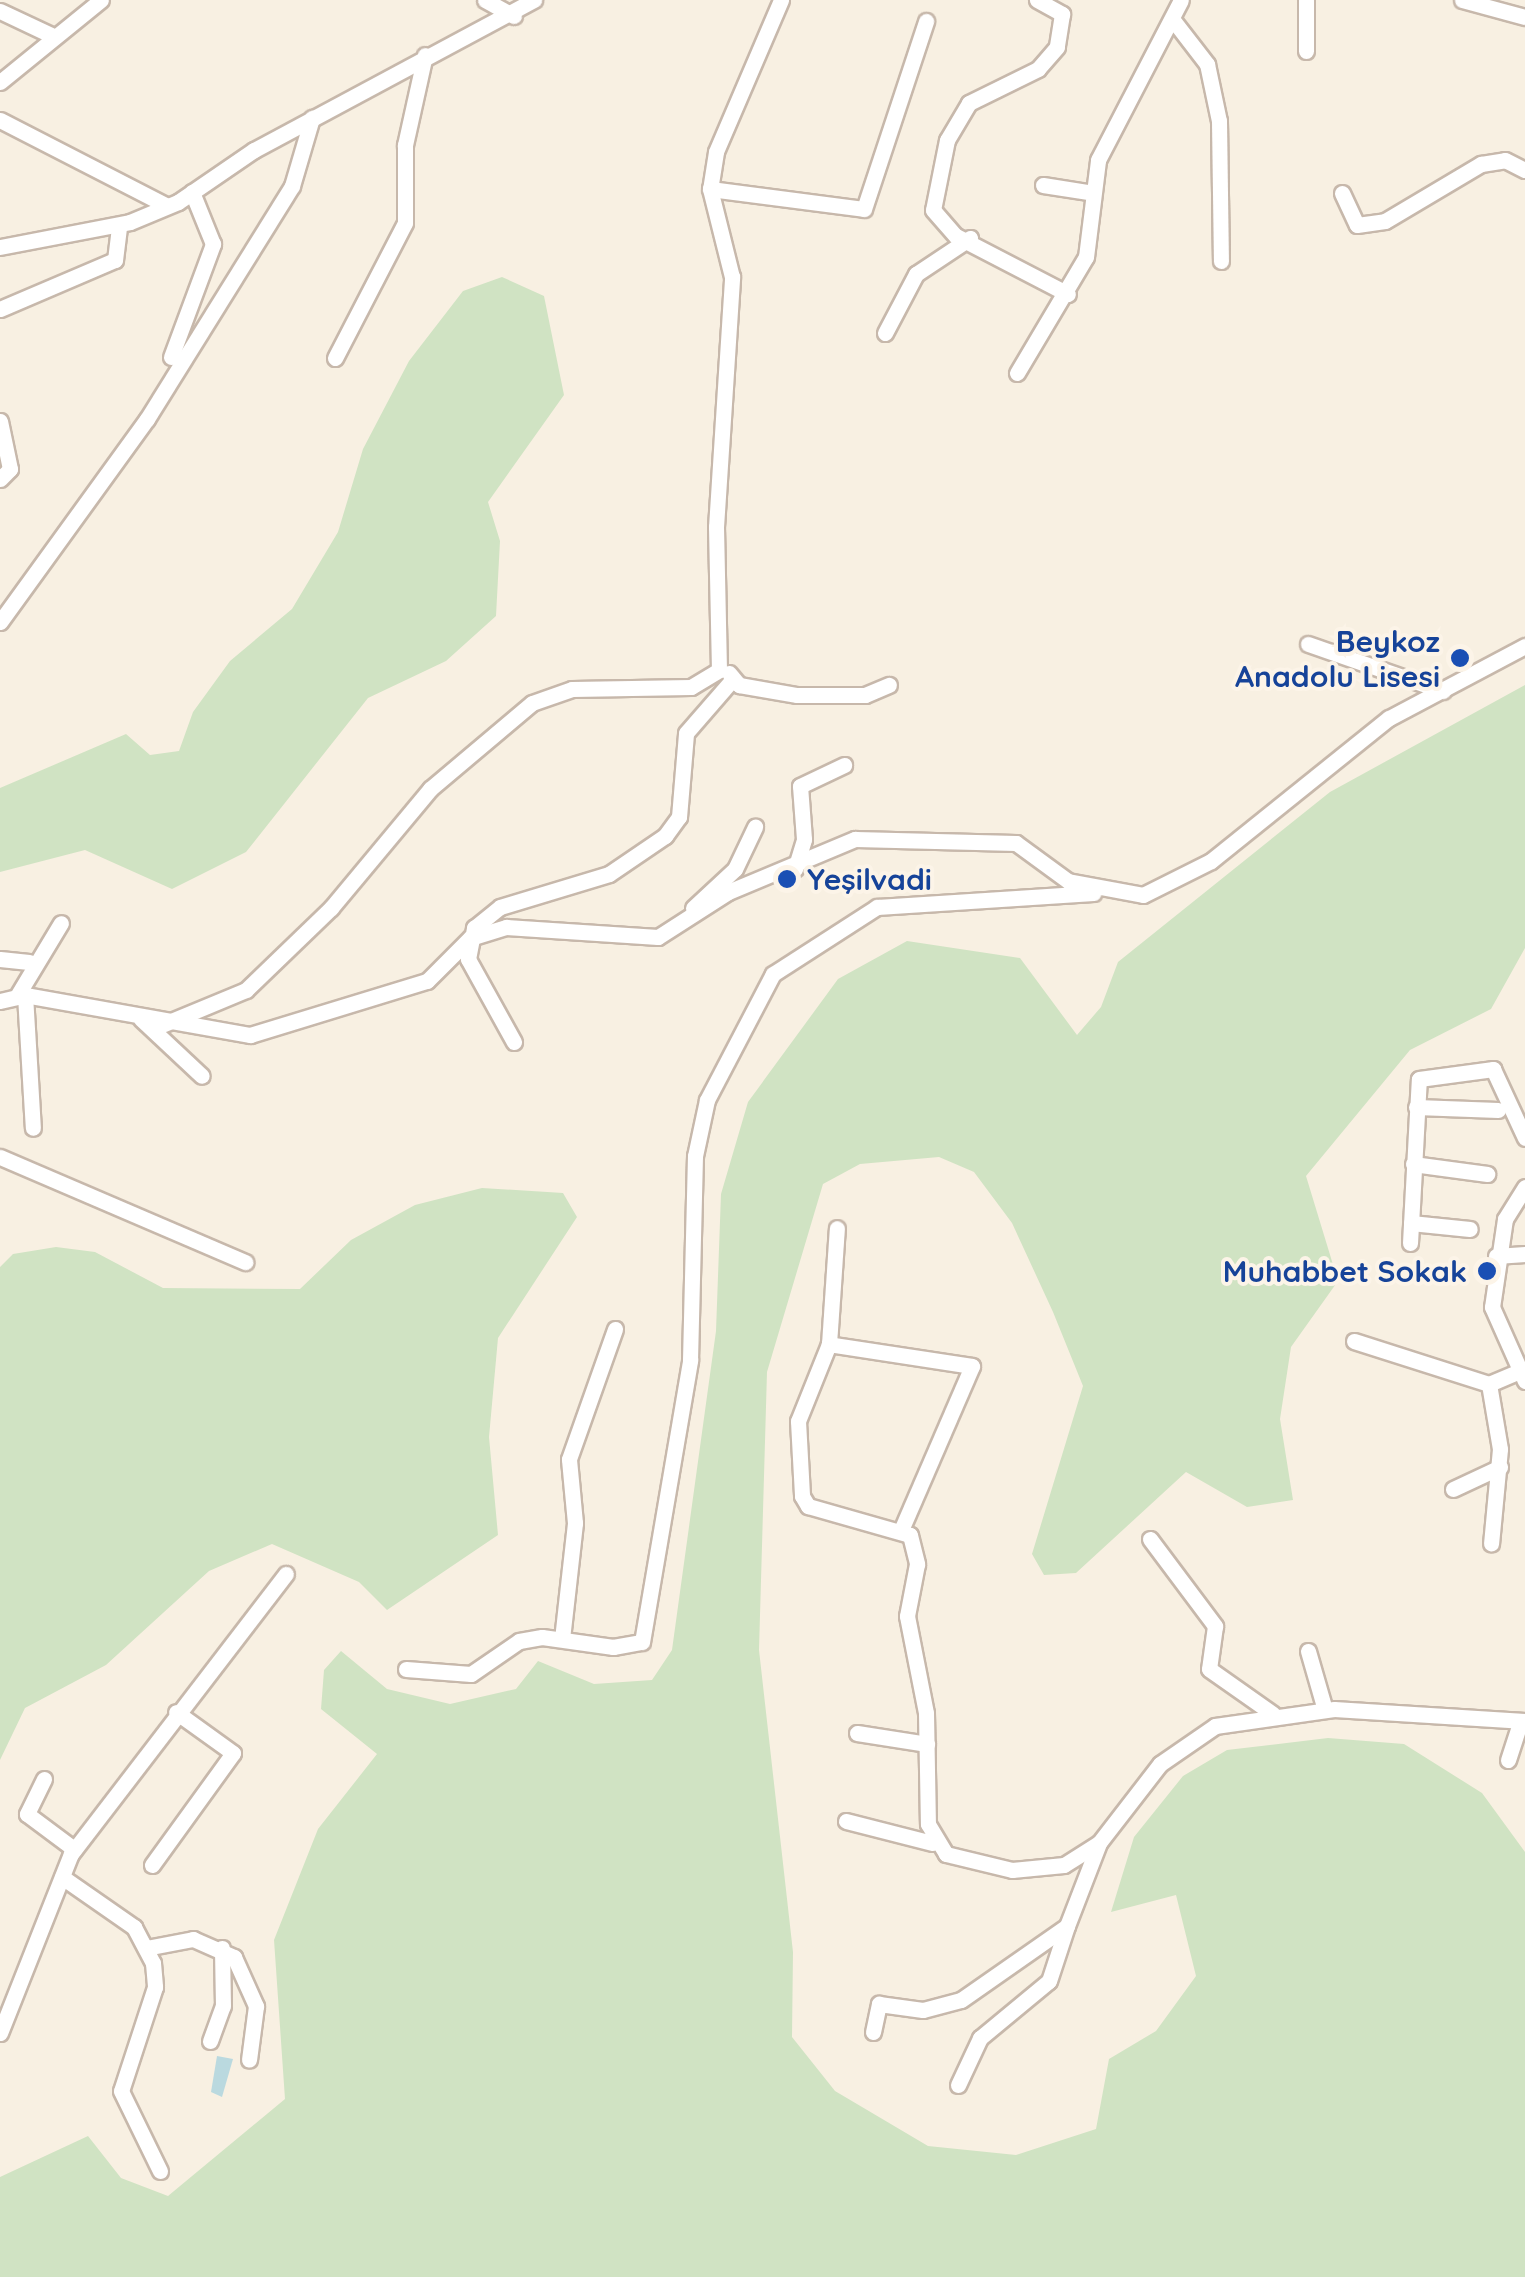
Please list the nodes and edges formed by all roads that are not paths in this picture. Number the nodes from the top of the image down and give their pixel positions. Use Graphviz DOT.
graph roads {
  1 [pos="101,0"];
  2 [pos="485,0"];
  3 [pos="534,0"];
  4 [pos="781,0"];
  5 [pos="1037,0"];
  6 [pos="1181,0"];
  7 [pos="1306,0"];
  8 [pos="1462,0"];
  9 [pos="0,11"];
  10 [pos="514,16"];
  11 [pos="1525,18"];
  12 [pos="1174,20"];
  13 [pos="926,21"];
  14 [pos="51,36"];
  15 [pos="1306,50"];
  16 [pos="425,55"];
  17 [pos="0,82"];
  18 [pos="312,118"];
  19 [pos="0,120"];
  20 [pos="1525,170"];
  21 [pos="1043,185"];
  22 [pos="710,189"];
  23 [pos="192,192"];
  24 [pos="1088,192"];
  25 [pos="1342,192"];
  26 [pos="167,206"];
  27 [pos="119,225"];
  28 [pos="970,238"];
  29 [pos="0,247"];
  30 [pos="1220,260"];
  31 [pos="1068,294"];
  32 [pos="0,309"];
  33 [pos="886,333"];
  34 [pos="335,358"];
  35 [pos="1017,374"];
  36 [pos="159,399"];
  37 [pos="0,421"];
  38 [pos="0,479"];
  39 [pos="0,622"];
  40 [pos="1308,644"];
  41 [pos="1525,646"];
  42 [pos="724,660"];
  43 [pos="732,680"];
  44 [pos="888,685"];
  45 [pos="1443,691"];
  46 [pos="844,765"];
  47 [pos="755,828"];
  48 [pos="795,868"];
  49 [pos="1102,892"];
  50 [pos="681,922"];
  51 [pos="61,923"];
  52 [pos="470,938"];
  53 [pos="0,959"];
  54 [pos="29,962"];
  55 [pos="21,996"];
  56 [pos="0,1001"];
  57 [pos="141,1019"];
  58 [pos="164,1024"];
  59 [pos="514,1042"];
  60 [pos="202,1076"];
  61 [pos="1416,1106"];
  62 [pos="1498,1110"];
  63 [pos="33,1128"];
  64 [pos="1525,1138"];
  65 [pos="0,1156"];
  66 [pos="1413,1164"];
  67 [pos="1487,1174"];
  68 [pos="1525,1187"];
  69 [pos="1411,1223"];
  70 [pos="837,1228"];
  71 [pos="1470,1229"];
  72 [pos="1410,1244"];
  73 [pos="1525,1254"];
  74 [pos="1496,1256"];
  75 [pos="246,1262"];
  76 [pos="616,1329"];
  77 [pos="1354,1342"];
  78 [pos="828,1344"];
  79 [pos="1522,1376"];
  80 [pos="1489,1384"];
  81 [pos="1500,1467"];
  82 [pos="1453,1489"];
  83 [pos="902,1528"];
  84 [pos="1150,1539"];
  85 [pos="1491,1544"];
  86 [pos="286,1574"];
  87 [pos="562,1640"];
  88 [pos="1308,1651"];
  89 [pos="406,1668"];
  90 [pos="1325,1710"];
  91 [pos="176,1712"];
  92 [pos="1273,1714"];
  93 [pos="1523,1723"];
  94 [pos="857,1733"];
  95 [pos="927,1744"];
  96 [pos="1508,1760"];
  97 [pos="44,1779"];
  98 [pos="846,1821"];
  99 [pos="932,1843"];
  100 [pos="1099,1843"];
  101 [pos="74,1849"];
  102 [pos="152,1864"];
  103 [pos="62,1877"];
  104 [pos="1067,1926"];
  105 [pos="146,1948"];
  106 [pos="222,1948"];
  107 [pos="872,2032"];
  108 [pos="0,2033"];
  109 [pos="210,2041"];
  110 [pos="249,2060"];
  111 [pos="958,2086"];
  112 [pos="160,2171"];
  1 -- 14 [label="street"];
  2 -- 10 [label="street"];
  3 -- 10 [label="street"];
  4 -- 22 [label="street"];
  5 -- 28 [label="street"];
  6 -- 12 [label="street"];
  7 -- 15 [label="street"];
  8 -- 11 [label="street"];
  9 -- 14 [label="street"];
  10 -- 16 [label="street"];
  12 -- 24 [label="street"];
  12 -- 30 [label="street"];
  13 -- 22 [label="street"];
  14 -- 17 [label="street"];
  16 -- 18 [label="street"];
  16 -- 34 [label="street"];
  18 -- 23 [label="street"];
  18 -- 36 [label="street"];
  19 -- 26 [label="street"];
  20 -- 25 [label="street"];
  21 -- 24 [label="street"];
  22 -- 42 [label="street"];
  23 -- 26 [label="street"];
  23 -- 36 [label="street"];
  24 -- 31 [label="street"];
  26 -- 27 [label="street"];
  27 -- 29 [label="street"];
  27 -- 32 [label="street"];
  28 -- 31 [label="street"];
  28 -- 33 [label="street"];
  31 -- 35 [label="street"];
  36 -- 39 [label="street"];
  37 -- 38 [label="street"];
  40 -- 45 [label="street"];
  41 -- 45 [label="street"];
  42 -- 43 [label="street"];
  42 -- 58 [label="street"];
  43 -- 44 [label="street"];
  43 -- 52 [label="street"];
  45 -- 49 [label="street"];
  46 -- 48 [label="street"];
  47 -- 50 [label="street"];
  48 -- 49 [label="street"];
  48 -- 50 [label="street"];
  49 -- 87 [label="street"];
  50 -- 52 [label="street"];
  51 -- 54 [label="street"];
  52 -- 58 [label="street"];
  52 -- 59 [label="street"];
  53 -- 54 [label="street"];
  54 -- 55 [label="street"];
  55 -- 56 [label="street"];
  55 -- 57 [label="street"];
  55 -- 63 [label="street"];
  57 -- 58 [label="street"];
  57 -- 60 [label="street"];
  61 -- 62 [label="street"];
  61 -- 64 [label="street"];
  61 -- 66 [label="street"];
  65 -- 75 [label="street"];
  66 -- 67 [label="street"];
  66 -- 69 [label="street"];
  68 -- 74 [label="street"];
  69 -- 71 [label="street"];
  69 -- 72 [label="street"];
  70 -- 78 [label="street"];
  73 -- 74 [label="street"];
  74 -- 79 [label="street"];
  76 -- 87 [label="street"];
  77 -- 80 [label="street"];
  78 -- 83 [label="street"];
  78 -- 83 [label="street"];
  79 -- 80 [label="street"];
  80 -- 81 [label="street"];
  81 -- 82 [label="street"];
  81 -- 85 [label="street"];
  83 -- 95 [label="street"];
  84 -- 92 [label="street"];
  86 -- 91 [label="street"];
  87 -- 89 [label="street"];
  88 -- 90 [label="street"];
  90 -- 92 [label="street"];
  90 -- 93 [label="street"];
  91 -- 101 [label="street"];
  91 -- 102 [label="street"];
  92 -- 100 [label="street"];
  93 -- 96 [label="street"];
  94 -- 95 [label="street"];
  95 -- 99 [label="street"];
  97 -- 101 [label="street"];
  98 -- 99 [label="street"];
  99 -- 100 [label="street"];
  100 -- 104 [label="street"];
  101 -- 103 [label="street"];
  103 -- 105 [label="street"];
  103 -- 108 [label="street"];
  104 -- 107 [label="street"];
  104 -- 111 [label="street"];
  105 -- 106 [label="street"];
  105 -- 112 [label="street"];
  106 -- 109 [label="street"];
  106 -- 110 [label="street"];
}
